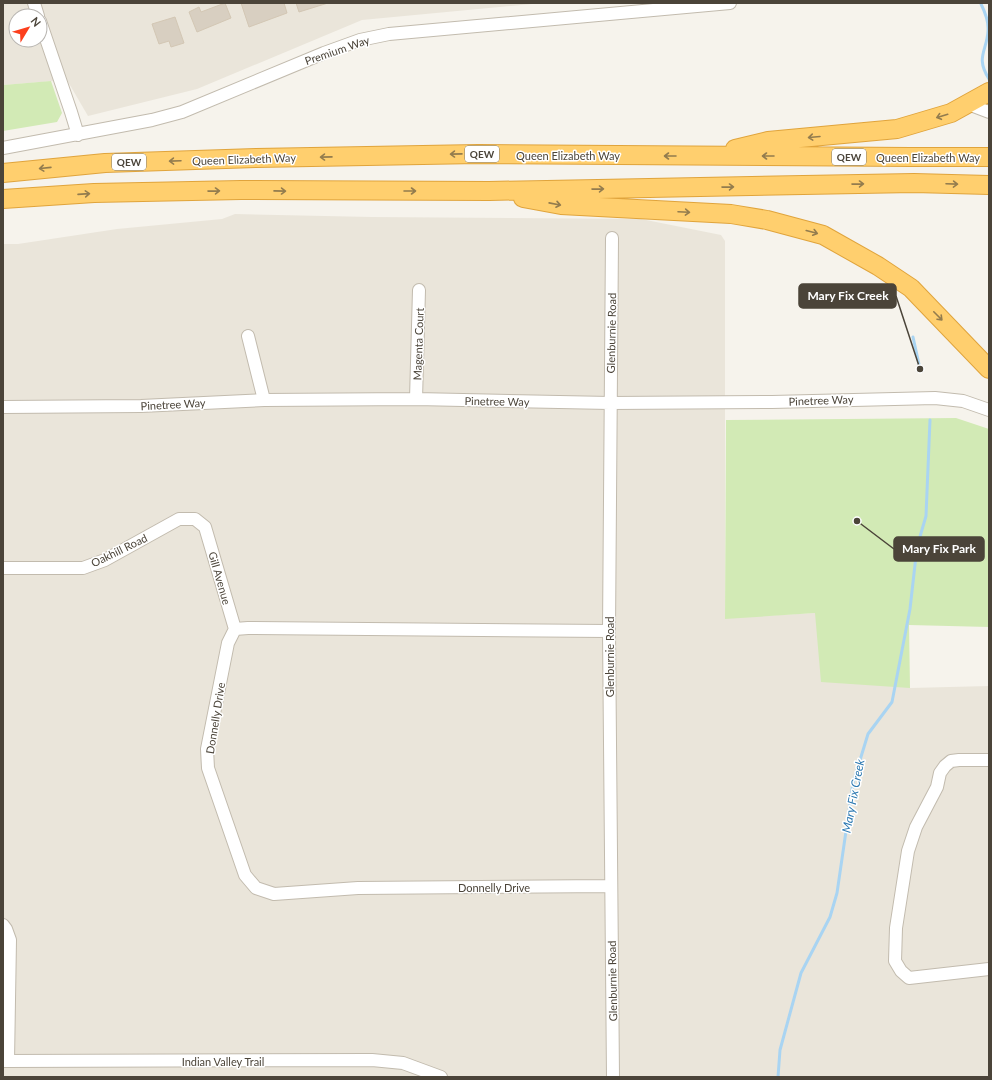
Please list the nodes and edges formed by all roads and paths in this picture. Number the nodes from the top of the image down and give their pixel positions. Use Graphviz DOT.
graph roads {
  1 [pos="730,3"];
  2 [pos="48,44"];
  3 [pos="989,92"];
  4 [pos="968,104"];
  5 [pos="989,112"];
  6 [pos="78,135"];
  7 [pos="3,148"];
  8 [pos="709,156"];
  9 [pos="989,157"];
  10 [pos="3,172"];
  11 [pos="989,185"];
  12 [pos="489,191"];
  13 [pos="3,199"];
  14 [pos="612,238"];
  15 [pos="419,290"];
  16 [pos="248,336"];
  17 [pos="989,368"];
  18 [pos="416,399"];
  19 [pos="264,400"];
  20 [pos="610,403"];
  21 [pos="3,407"];
  22 [pos="989,410"];
  23 [pos="205,527"];
  24 [pos="3,568"];
  25 [pos="235,629"];
  26 [pos="609,631"];
  27 [pos="989,760"];
  28 [pos="612,886"];
  29 [pos="3,924"];
  30 [pos="989,970"];
  31 [pos="6,1061"];
  32 [pos="441,1077"];
  33 [pos="613,1077"];
  1 -- 6 [label="street, Premium Way"];
  2 -- 6 [label="street"];
  3 -- 4 [label="highway"];
  4 -- 5 [label="street"];
  4 -- 8 [label="highway, one-way"];
  6 -- 7 [label="street, Premium Way"];
  9 -- 8 [label="highway, Queen Elizabeth Way / QEW, one-way"];
  8 -- 10 [label="highway, Queen Elizabeth Way / QEW, one-way"];
  12 -- 11 [label="highway, one-way"];
  13 -- 12 [label="highway, one-way"];
  12 -- 17 [label="highway, one-way"];
  14 -- 20 [label="street, Glenburnie Road"];
  15 -- 18 [label="street, Magenta Court"];
  16 -- 19 [label="street"];
  18 -- 19 [label="street, Pinetree Way"];
  18 -- 20 [label="street, Pinetree Way"];
  19 -- 21 [label="street, Pinetree Way"];
  20 -- 22 [label="street, Pinetree Way"];
  20 -- 26 [label="street, Glenburnie Road"];
  23 -- 24 [label="street, Oakhill Road"];
  23 -- 25 [label="street, Gill Avenue"];
  25 -- 26 [label="street"];
  25 -- 28 [label="street, Donnelly Drive"];
  26 -- 28 [label="street, Glenburnie Road"];
  27 -- 30 [label="street"];
  28 -- 33 [label="street, Glenburnie Road"];
  29 -- 31 [label="street"];
  31 -- 32 [label="street, Indian Valley Trail"];
}
